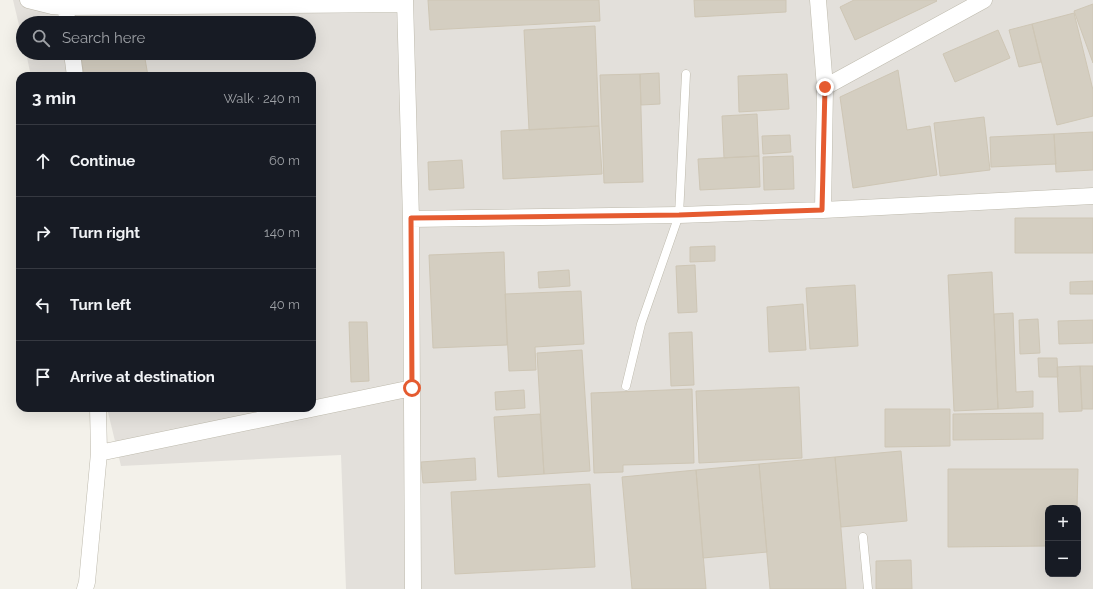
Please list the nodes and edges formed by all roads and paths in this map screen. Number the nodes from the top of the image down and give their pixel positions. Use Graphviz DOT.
graph roads {
  1 [pos="28,0"];
  2 [pos="818,0"];
  3 [pos="984,0"];
  4 [pos="405,2"];
  5 [pos="63,4"];
  6 [pos="66,16"];
  7 [pos="73,60"];
  8 [pos="74,72"];
  9 [pos="686,74"];
  10 [pos="825,87"];
  11 [pos="1093,196"];
  12 [pos="822,210"];
  13 [pos="679,215"];
  14 [pos="411,218"];
  15 [pos="626,386"];
  16 [pos="412,388"];
  17 [pos="316,408"];
  18 [pos="98,412"];
  19 [pos="296,412"];
  20 [pos="99,453"];
  21 [pos="863,537"];
  22 [pos="85,589"];
  23 [pos="413,589"];
  24 [pos="868,589"];
  1 -- 5 [label="street"];
  2 -- 10 [label="street"];
  3 -- 10 [label="street"];
  4 -- 5 [label="street"];
  4 -- 14 [label="street"];
  5 -- 6 [label="street"];
  7 -- 8 [label="street"];
  9 -- 13 [label="lane"];
  10 -- 12 [label="street"];
  11 -- 12 [label="street"];
  12 -- 13 [label="street"];
  13 -- 14 [label="street"];
  13 -- 15 [label="lane"];
  14 -- 16 [label="street"];
  16 -- 17 [label="street"];
  16 -- 23 [label="street"];
  18 -- 20 [label="street"];
  19 -- 20 [label="street"];
  20 -- 22 [label="street"];
  21 -- 24 [label="lane"];
}
